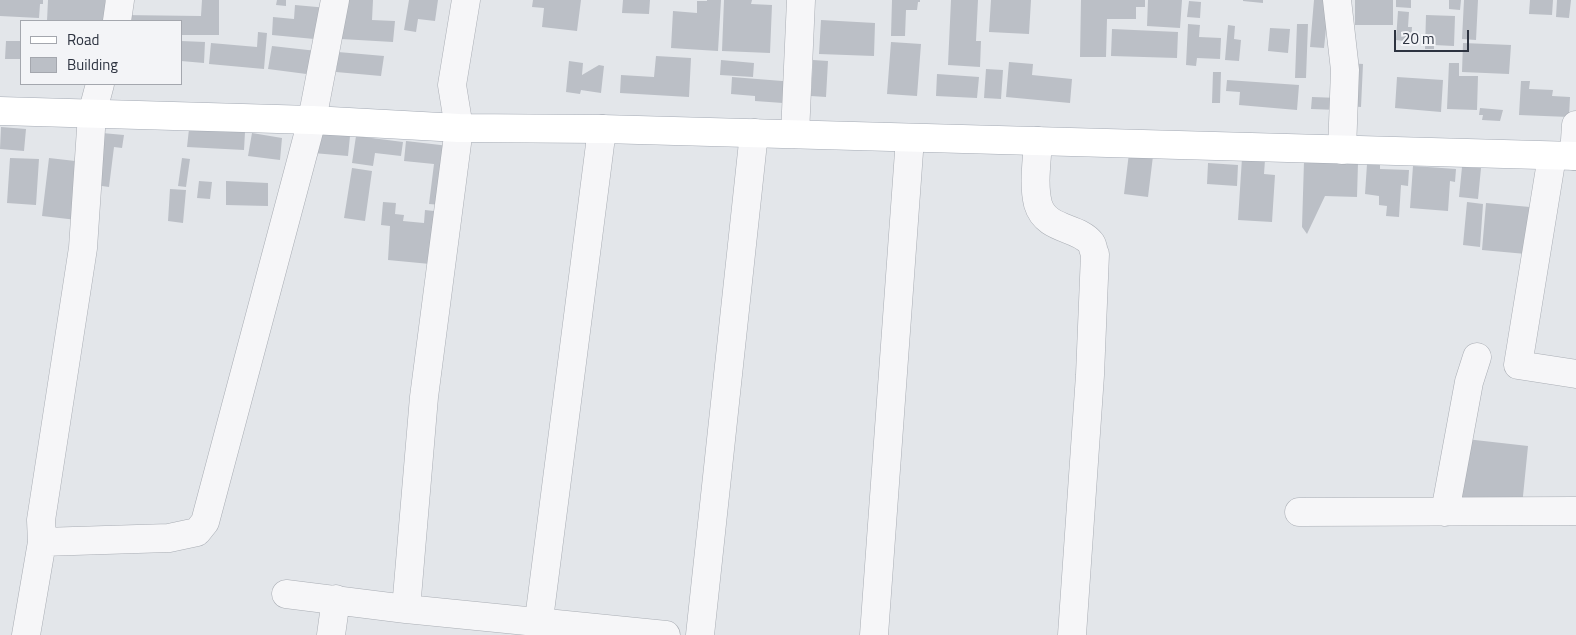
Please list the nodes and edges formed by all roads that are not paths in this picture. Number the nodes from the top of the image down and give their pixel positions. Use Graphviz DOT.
graph roads {
  1 [pos="120,0"];
  2 [pos="335,0"];
  3 [pos="466,0"];
  4 [pos="801,0"];
  5 [pos="1338,0"];
  6 [pos="117,20"];
  7 [pos="100,85"];
  8 [pos="0,112"];
  9 [pos="92,114"];
  10 [pos="312,120"];
  11 [pos="1576,125"];
  12 [pos="459,128"];
  13 [pos="602,129"];
  14 [pos="754,133"];
  15 [pos="795,134"];
  16 [pos="910,138"];
  17 [pos="1038,141"];
  18 [pos="1342,150"];
  19 [pos="1567,156"];
  20 [pos="1477,357"];
  21 [pos="1576,374"];
  22 [pos="1576,511"];
  23 [pos="1299,512"];
  24 [pos="1445,512"];
  25 [pos="42,542"];
  26 [pos="286,594"];
  27 [pos="336,599"];
  28 [pos="406,609"];
  29 [pos="539,628"];
  30 [pos="26,635"];
  31 [pos="331,635"];
  32 [pos="666,635"];
  33 [pos="700,635"];
  34 [pos="874,635"];
  35 [pos="1072,635"];
  1 -- 6 [label="street"];
  2 -- 10 [label="street"];
  3 -- 12 [label="street"];
  4 -- 15 [label="street"];
  5 -- 18 [label="street"];
  7 -- 9 [label="street"];
  8 -- 9 [label="main road"];
  9 -- 10 [label="main road"];
  9 -- 25 [label="street"];
  10 -- 12 [label="main road"];
  10 -- 25 [label="street"];
  11 -- 19 [label="street"];
  12 -- 13 [label="main road"];
  12 -- 28 [label="street"];
  13 -- 14 [label="main road"];
  13 -- 29 [label="street"];
  14 -- 15 [label="main road"];
  14 -- 33 [label="street"];
  15 -- 16 [label="main road"];
  16 -- 17 [label="main road"];
  16 -- 34 [label="street"];
  17 -- 18 [label="main road"];
  17 -- 35 [label="street"];
  18 -- 19 [label="main road"];
  19 -- 21 [label="street"];
  20 -- 24 [label="street"];
  22 -- 24 [label="street"];
  23 -- 24 [label="street"];
  25 -- 30 [label="street"];
  26 -- 27 [label="street"];
  27 -- 28 [label="street"];
  27 -- 31 [label="street"];
  28 -- 29 [label="street"];
  29 -- 32 [label="street"];
}
